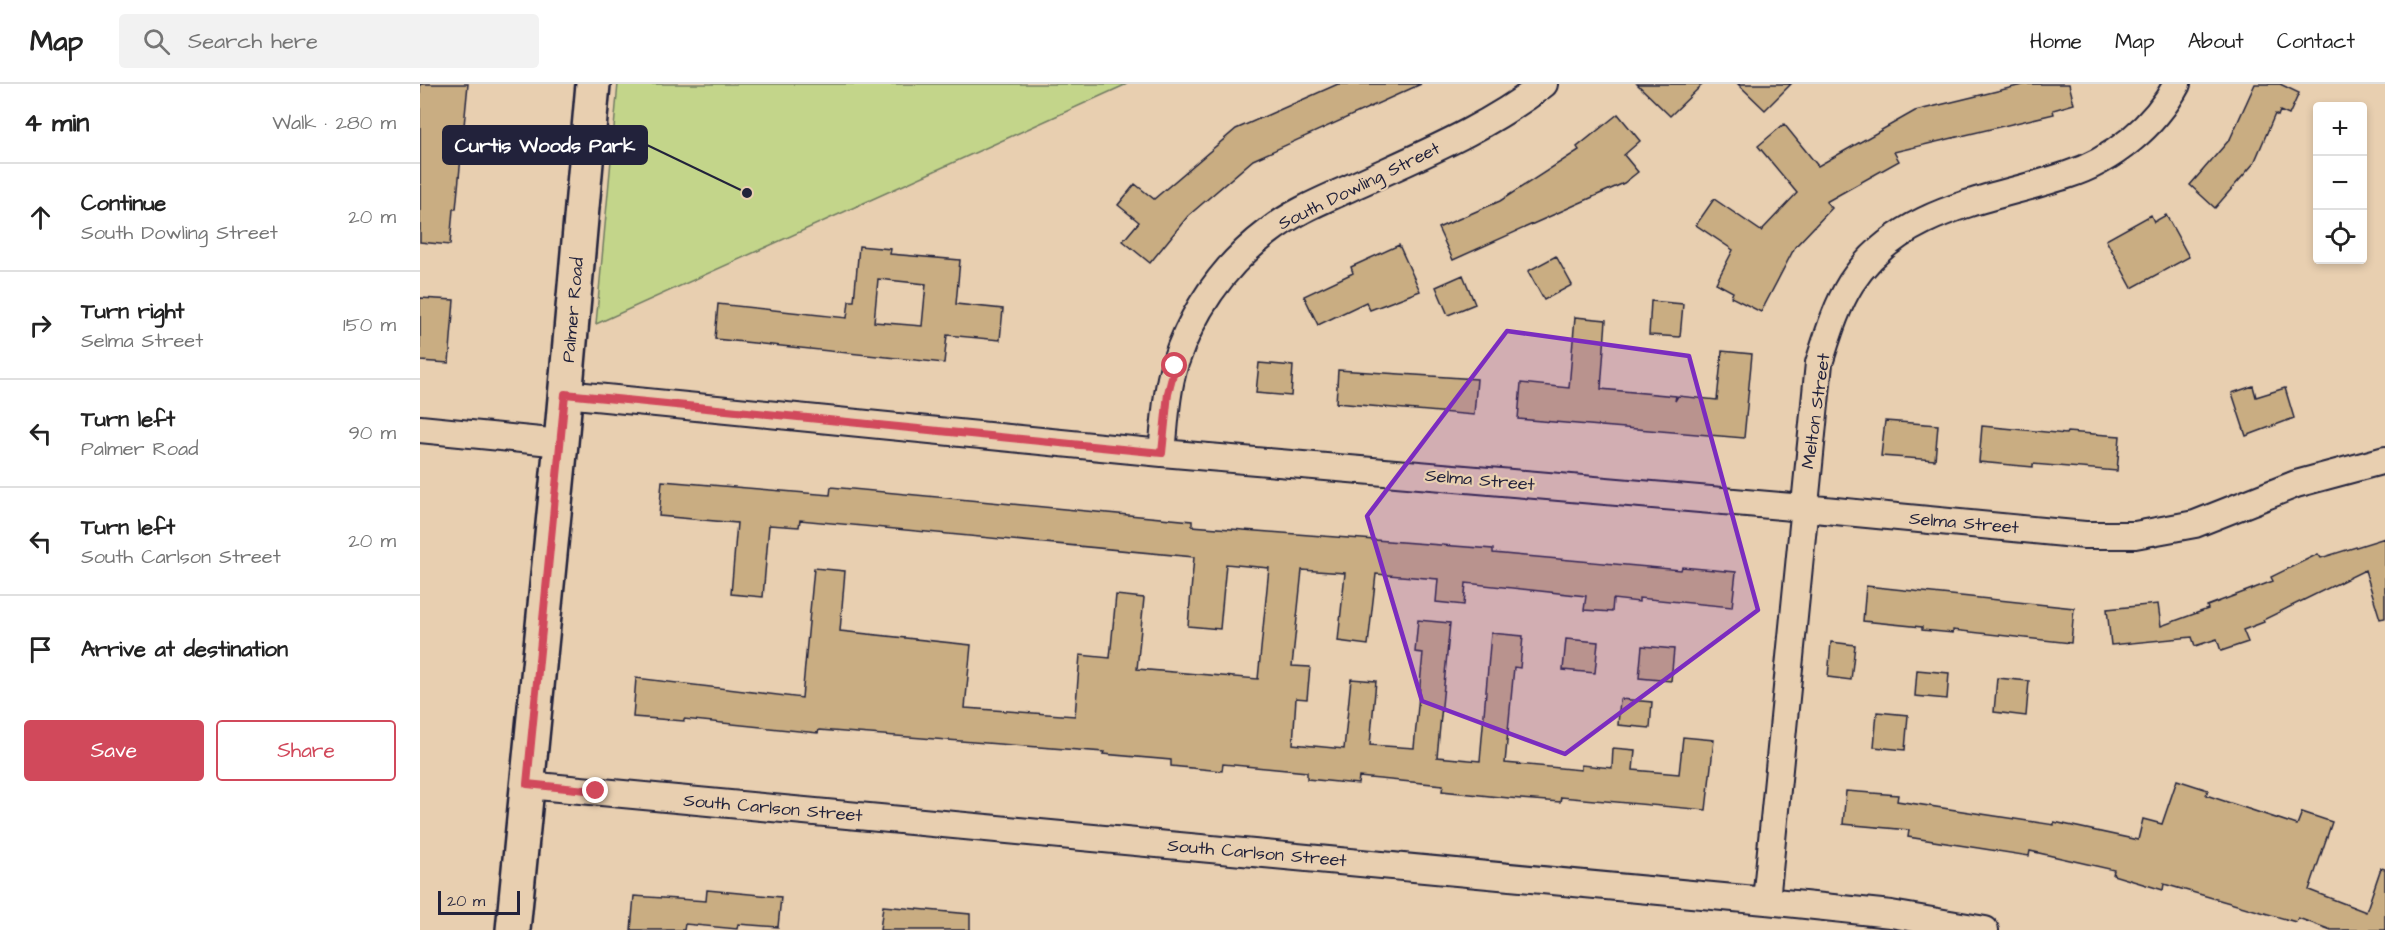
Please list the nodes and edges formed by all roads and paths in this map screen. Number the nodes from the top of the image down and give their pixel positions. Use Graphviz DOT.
graph roads {
  1 [pos="593,84"];
  2 [pos="1545,84"];
  3 [pos="2177,84"];
  4 [pos="565,394"];
  5 [pos="420,429"];
  6 [pos="561,443"];
  7 [pos="1162,453"];
  8 [pos="2385,460"];
  9 [pos="1804,508"];
  10 [pos="527,784"];
  11 [pos="1766,901"];
  12 [pos="513,930"];
  13 [pos="1985,930"];
  1 -- 4 [label="street, Palmer Road"];
  2 -- 7 [label="street, South Dowling Street"];
  3 -- 9 [label="street, Melton Street"];
  4 -- 6 [label="street, Palmer Road"];
  4 -- 7 [label="street, Selma Street"];
  5 -- 6 [label="street"];
  6 -- 10 [label="street, Palmer Road"];
  7 -- 9 [label="street, Selma Street"];
  8 -- 9 [label="street, Selma Street"];
  9 -- 11 [label="street, Melton Street"];
  10 -- 11 [label="street, South Carlson Street"];
  10 -- 12 [label="street, Palmer Road"];
  11 -- 13 [label="street, South Carlson Street"];
}
